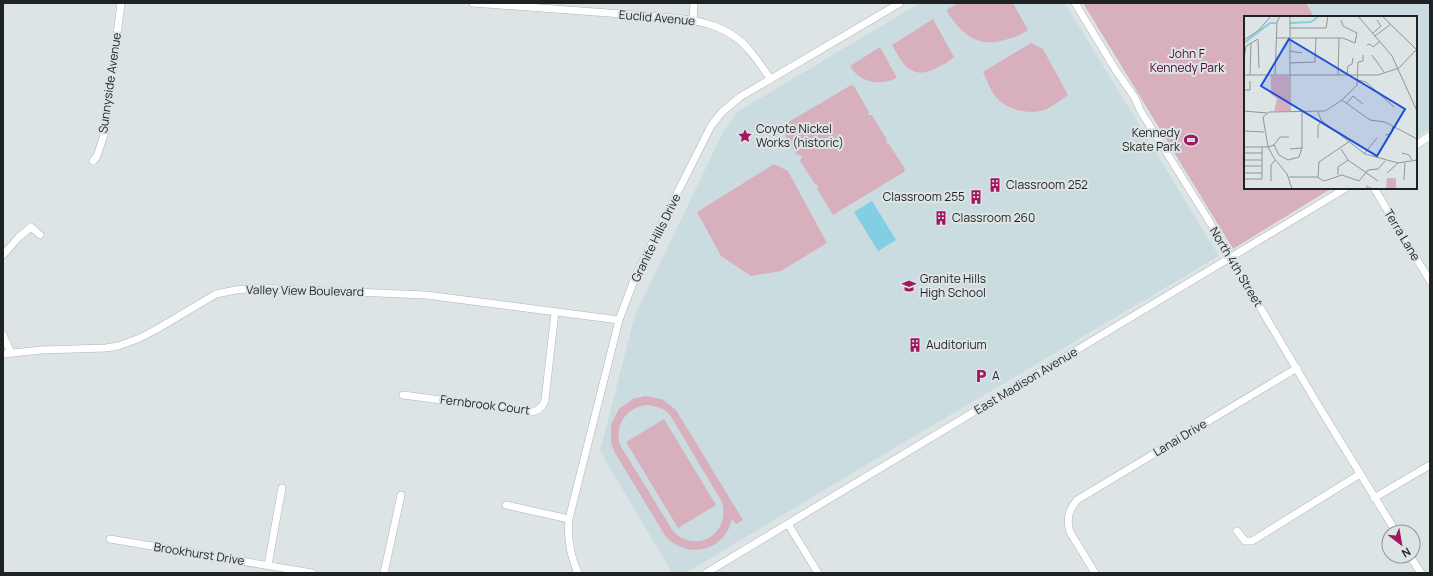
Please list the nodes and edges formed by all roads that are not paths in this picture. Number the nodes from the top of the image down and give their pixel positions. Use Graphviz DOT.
graph roads {
  1 [pos="121,3"];
  2 [pos="473,3"];
  3 [pos="694,3"];
  4 [pos="900,3"];
  5 [pos="1075,3"];
  6 [pos="693,20"];
  7 [pos="770,78"];
  8 [pos="1430,136"];
  9 [pos="1417,144"];
  10 [pos="93,161"];
  11 [pos="1344,189"];
  12 [pos="1375,189"];
  13 [pos="40,235"];
  14 [pos="3,255"];
  15 [pos="1230,258"];
  16 [pos="1430,281"];
  17 [pos="555,312"];
  18 [pos="619,320"];
  19 [pos="3,335"];
  20 [pos="11,353"];
  21 [pos="3,354"];
  22 [pos="1297,368"];
  23 [pos="403,395"];
  24 [pos="1430,465"];
  25 [pos="1360,474"];
  26 [pos="282,488"];
  27 [pos="401,495"];
  28 [pos="1374,498"];
  29 [pos="506,505"];
  30 [pos="569,519"];
  31 [pos="788,524"];
  32 [pos="1391,524"];
  33 [pos="1237,531"];
  34 [pos="110,539"];
  35 [pos="1415,564"];
  36 [pos="268,565"];
  37 [pos="710,572"];
  38 [pos="312,573"];
  39 [pos="384,573"];
  40 [pos="578,573"];
  41 [pos="818,573"];
  42 [pos="1095,573"];
  43 [pos="1421,573"];
  1 -- 10 [label="street, Sunnyside Avenue"];
  2 -- 6 [label="street, Euclid Avenue"];
  3 -- 6 [label="street"];
  4 -- 7 [label="street, Granite Hills Drive"];
  5 -- 15 [label="street, North 4th Street"];
  6 -- 7 [label="street, Euclid Avenue"];
  7 -- 18 [label="street, Granite Hills Drive"];
  8 -- 9 [label="street"];
  11 -- 15 [label="street, East Madison Avenue"];
  12 -- 16 [label="street, Terra Lane"];
  13 -- 14 [label="street"];
  15 -- 22 [label="street, North 4th Street"];
  15 -- 31 [label="street, East Madison Avenue"];
  17 -- 18 [label="street, Valley View Boulevard"];
  17 -- 20 [label="street, Valley View Boulevard"];
  17 -- 23 [label="street, Fernbrook Court"];
  18 -- 30 [label="street, Granite Hills Drive"];
  19 -- 20 [label="street"];
  20 -- 21 [label="street, Valley View Boulevard"];
  22 -- 25 [label="street, North 4th Street"];
  22 -- 42 [label="street, Lanai Drive"];
  24 -- 28 [label="street"];
  25 -- 28 [label="street, North 4th Street"];
  25 -- 33 [label="street"];
  26 -- 36 [label="street"];
  27 -- 39 [label="street"];
  28 -- 32 [label="street, North 4th Street"];
  29 -- 30 [label="street"];
  30 -- 40 [label="street, Granite Hills Drive"];
  31 -- 37 [label="street, East Madison Avenue"];
  31 -- 41 [label="street"];
  34 -- 36 [label="street, Brookhurst Drive"];
  35 -- 43 [label="street"];
  36 -- 38 [label="street, Brookhurst Drive"];
}
